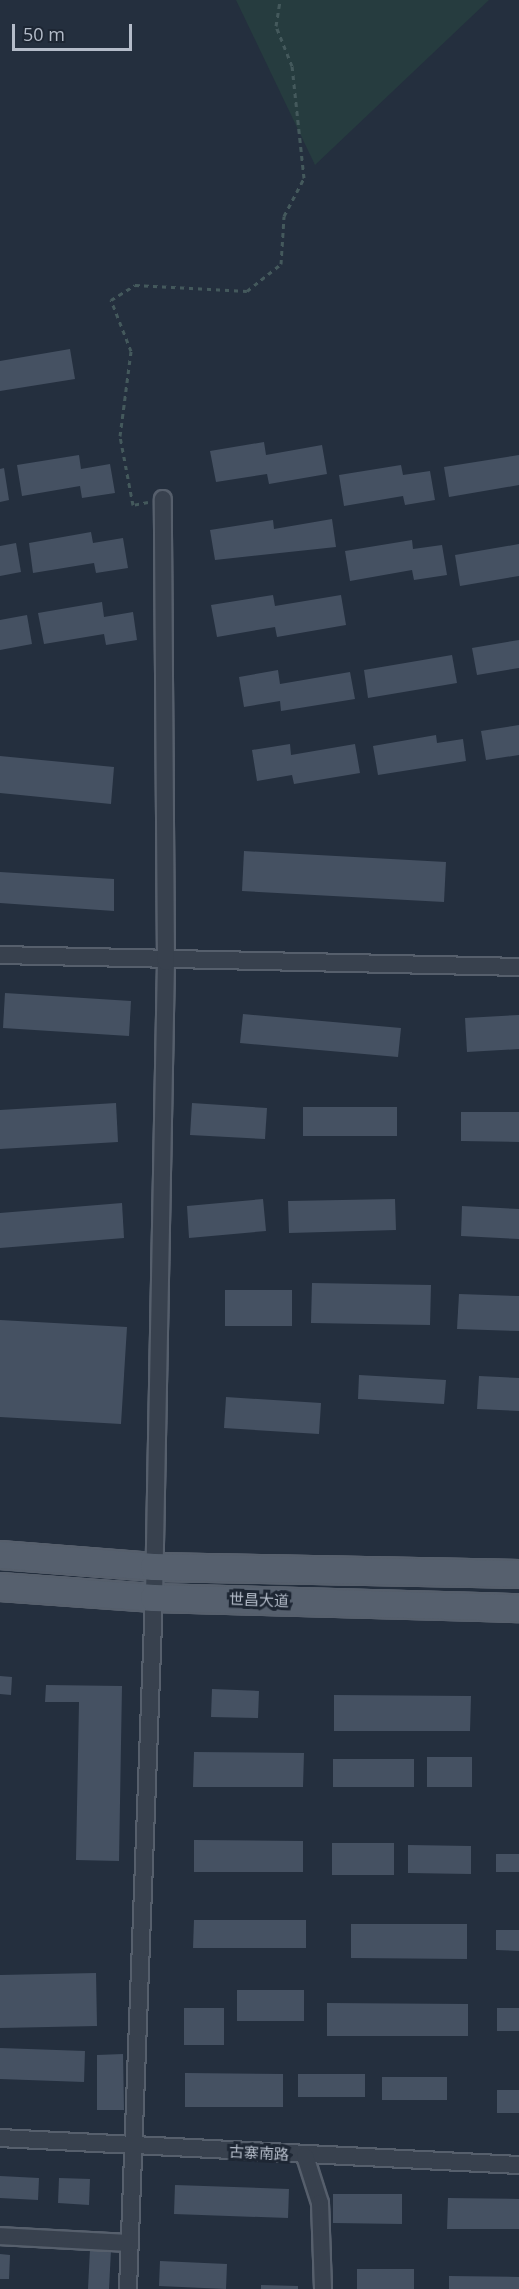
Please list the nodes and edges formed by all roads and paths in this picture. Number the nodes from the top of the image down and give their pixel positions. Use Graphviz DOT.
graph roads {
  1 [pos="280,0"];
  2 [pos="163,499"];
  3 [pos="0,955"];
  4 [pos="166,962"];
  5 [pos="519,967"];
  6 [pos="0,1555"];
  7 [pos="154,1567"];
  8 [pos="519,1574"];
  9 [pos="0,1587"];
  10 [pos="154,1598"];
  11 [pos="519,1608"];
  12 [pos="0,2139"];
  13 [pos="134,2146"];
  14 [pos="305,2156"];
  15 [pos="519,2165"];
  16 [pos="0,2236"];
  17 [pos="130,2243"];
  18 [pos="128,2289"];
  19 [pos="323,2289"];
  1 -- 2 [label="path"];
  2 -- 4 [label="street"];
  3 -- 4 [label="street"];
  4 -- 5 [label="street"];
  4 -- 7 [label="street"];
  6 -- 7 [label="main road, 世昌大道"];
  7 -- 8 [label="main road, 世昌大道"];
  7 -- 10 [label="street"];
  9 -- 10 [label="main road, 世昌大道"];
  10 -- 11 [label="main road, 世昌大道"];
  10 -- 13 [label="street"];
  12 -- 13 [label="street, 古寨南路"];
  13 -- 14 [label="street, 古寨南路"];
  13 -- 17 [label="street"];
  14 -- 15 [label="street, 古寨南路"];
  14 -- 19 [label="street"];
  16 -- 17 [label="street"];
  17 -- 18 [label="street"];
}
